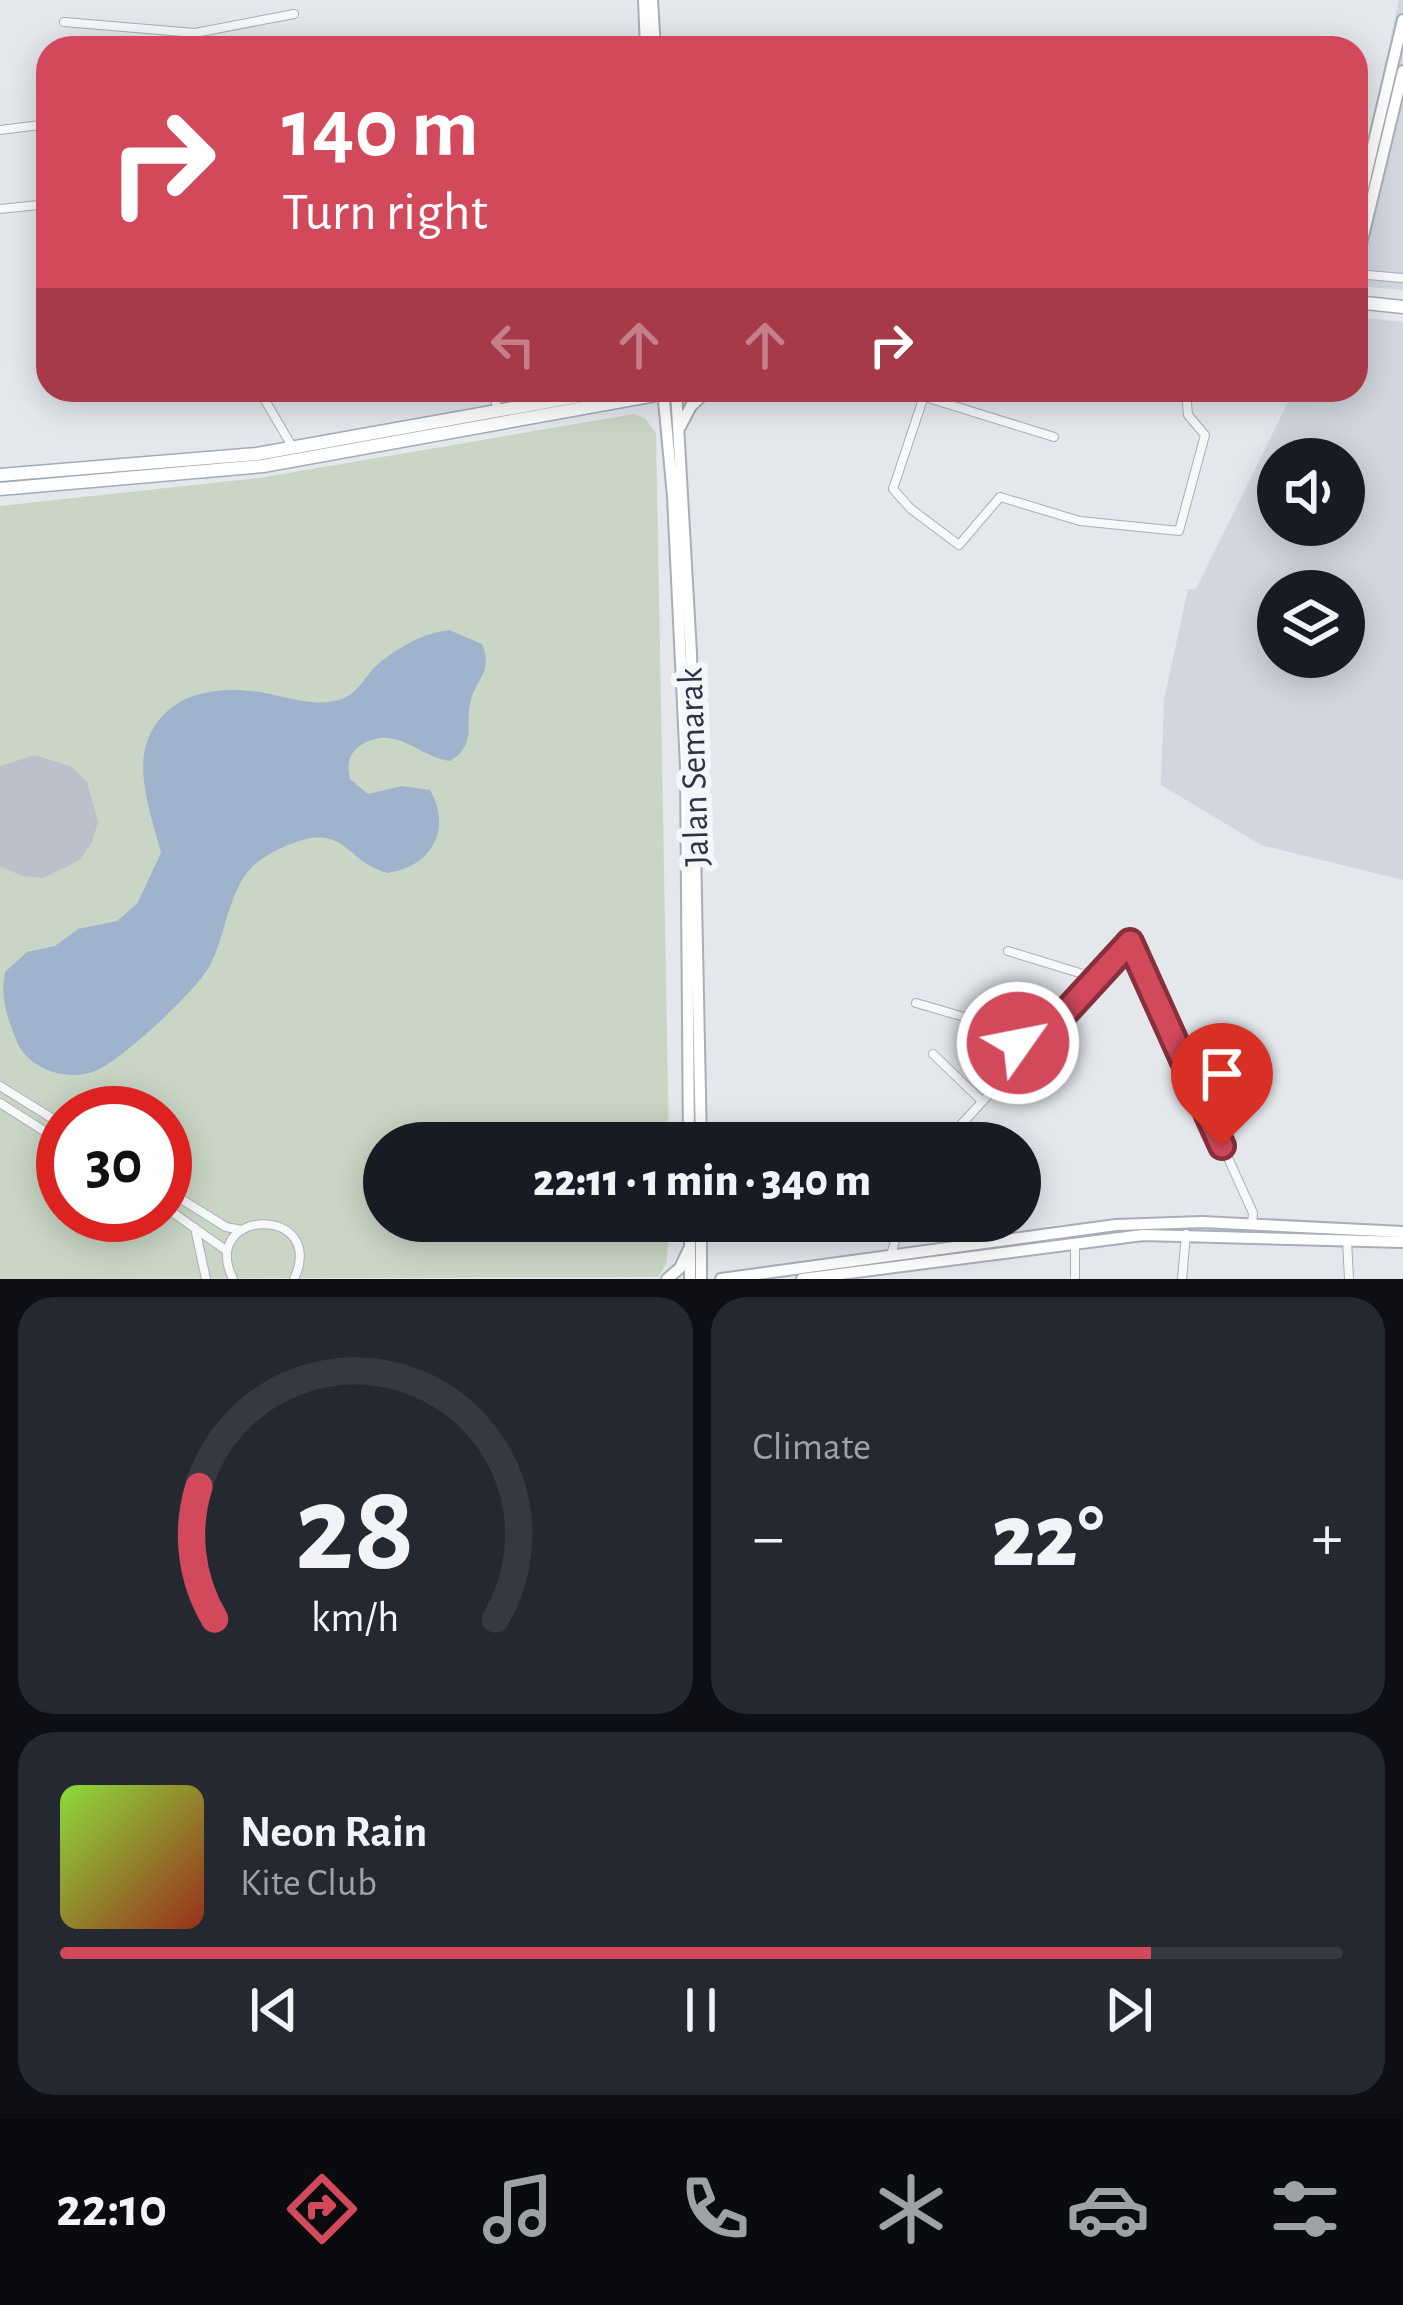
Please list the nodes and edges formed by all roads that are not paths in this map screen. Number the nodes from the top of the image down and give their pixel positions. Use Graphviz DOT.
graph roads {
  1 [pos="648,0"];
  2 [pos="294,14"];
  3 [pos="64,22"];
  4 [pos="1402,24"];
  5 [pos="195,33"];
  6 [pos="195,36"];
  7 [pos="646,36"];
  8 [pos="653,36"];
  9 [pos="1403,71"];
  10 [pos="36,126"];
  11 [pos="0,130"];
  12 [pos="1368,167"];
  13 [pos="36,205"];
  14 [pos="0,208"];
  15 [pos="1368,218"];
  16 [pos="1368,271"];
  17 [pos="1403,278"];
  18 [pos="1368,303"];
  19 [pos="1403,307"];
  20 [pos="266,402"];
  21 [pos="495,402"];
  22 [pos="566,402"];
  23 [pos="616,402"];
  24 [pos="644,402"];
  25 [pos="672,402"];
  26 [pos="695,402"];
  27 [pos="922,402"];
  28 [pos="951,402"];
  29 [pos="1187,402"];
  30 [pos="499,419"];
  31 [pos="672,427"];
  32 [pos="1054,437"];
  33 [pos="292,448"];
  34 [pos="0,475"];
  35 [pos="0,489"];
  36 [pos="1008,951"];
  37 [pos="1106,969"];
  38 [pos="916,1003"];
  39 [pos="1039,1041"];
  40 [pos="933,1054"];
  41 [pos="0,1086"];
  42 [pos="982,1102"];
  43 [pos="0,1103"];
  44 [pos="36,1108"];
  45 [pos="689,1122"];
  46 [pos="701,1122"];
  47 [pos="963,1122"];
  48 [pos="36,1126"];
  49 [pos="192,1206"];
  50 [pos="194,1225"];
  51 [pos="1252,1225"];
  52 [pos="242,1230"];
  53 [pos="1403,1232"];
  54 [pos="1186,1234"];
  55 [pos="1075,1240"];
  56 [pos="1347,1240"];
  57 [pos="695,1242"];
  58 [pos="697,1242"];
  59 [pos="895,1242"];
  60 [pos="1403,1242"];
  61 [pos="696,1245"];
  62 [pos="228,1252"];
  63 [pos="891,1255"];
  64 [pos="726,1278"];
  65 [pos="206,1279"];
  66 [pos="233,1279"];
  67 [pos="294,1279"];
  68 [pos="667,1279"];
  69 [pos="691,1279"];
  70 [pos="701,1279"];
  71 [pos="802,1279"];
  72 [pos="1076,1279"];
  73 [pos="1182,1279"];
  74 [pos="1348,1279"];
  1 -- 7 [label="main road"];
  1 -- 8 [label="main road"];
  2 -- 5 [label="street"];
  3 -- 5 [label="street"];
  4 -- 12 [label="main road"];
  5 -- 6 [label="street"];
  9 -- 15 [label="main road"];
  10 -- 11 [label="street"];
  13 -- 14 [label="street"];
  16 -- 17 [label="street"];
  18 -- 19 [label="main road"];
  20 -- 33 [label="street"];
  21 -- 30 [label="street"];
  22 -- 30 [label="main road"];
  23 -- 30 [label="main road"];
  24 -- 31 [label="main road"];
  25 -- 31 [label="main road, Jalan Semarak"];
  26 -- 31 [label="main road"];
  27 -- 29 [label="street"];
  28 -- 32 [label="street"];
  30 -- 33 [label="main road"];
  30 -- 35 [label="main road"];
  31 -- 45 [label="main road, Jalan Semarak"];
  31 -- 46 [label="main road, Jalan Semarak"];
  33 -- 34 [label="main road"];
  36 -- 37 [label="street"];
  37 -- 39 [label="street"];
  37 -- 51 [label="street"];
  38 -- 39 [label="street"];
  39 -- 42 [label="street"];
  40 -- 42 [label="street"];
  41 -- 44 [label="street"];
  42 -- 47 [label="street"];
  43 -- 48 [label="street"];
  49 -- 52 [label="street"];
  50 -- 62 [label="street"];
  50 -- 65 [label="street"];
  51 -- 53 [label="main road"];
  51 -- 63 [label="main road"];
  52 -- 62 [label="street"];
  52 -- 67 [label="street"];
  54 -- 55 [label="main road"];
  54 -- 56 [label="main road"];
  54 -- 73 [label="street"];
  55 -- 71 [label="main road"];
  55 -- 72 [label="street"];
  56 -- 60 [label="main road"];
  56 -- 74 [label="street"];
  57 -- 61 [label="main road"];
  58 -- 61 [label="main road"];
  59 -- 63 [label="street"];
  61 -- 64 [label="main road"];
  61 -- 68 [label="main road"];
  61 -- 69 [label="main road"];
  61 -- 70 [label="main road"];
  62 -- 66 [label="street"];
  63 -- 64 [label="main road"];
}
